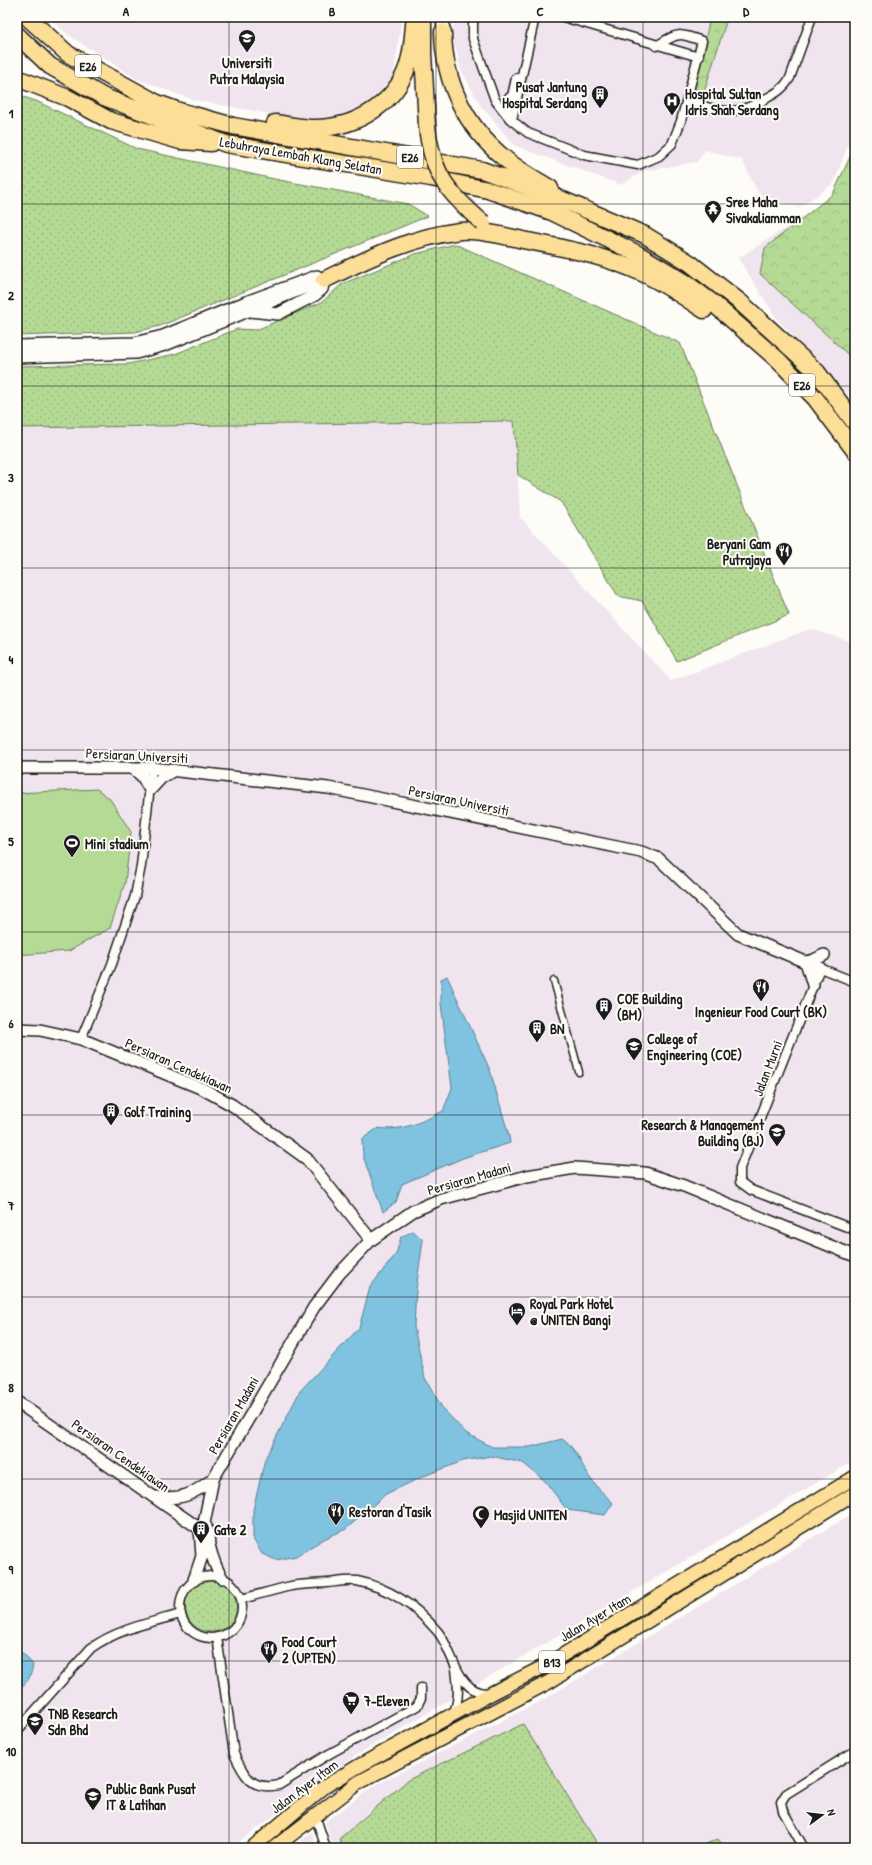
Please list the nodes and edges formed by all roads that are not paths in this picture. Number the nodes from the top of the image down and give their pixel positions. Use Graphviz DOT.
graph roads {
  1 [pos="28,17"];
  2 [pos="415,17"];
  3 [pos="423,17"];
  4 [pos="473,17"];
  5 [pos="530,17"];
  6 [pos="535,17"];
  7 [pos="563,17"];
  8 [pos="812,17"];
  9 [pos="443,24"];
  10 [pos="17,35"];
  11 [pos="656,46"];
  12 [pos="699,57"];
  13 [pos="17,78"];
  14 [pos="688,100"];
  15 [pos="514,110"];
  16 [pos="512,120"];
  17 [pos="233,126"];
  18 [pos="226,144"];
  19 [pos="582,208"];
  20 [pos="500,235"];
  21 [pos="324,280"];
  22 [pos="740,327"];
  23 [pos="17,346"];
  24 [pos="17,357"];
  25 [pos="855,423"];
  26 [pos="855,451"];
  27 [pos="17,768"];
  28 [pos="132,768"];
  29 [pos="152,768"];
  30 [pos="174,770"];
  31 [pos="150,790"];
  32 [pos="824,954"];
  33 [pos="806,962"];
  34 [pos="820,968"];
  35 [pos="554,981"];
  36 [pos="855,982"];
  37 [pos="813,985"];
  38 [pos="17,1029"];
  39 [pos="81,1039"];
  40 [pos="579,1072"];
  41 [pos="855,1230"];
  42 [pos="371,1240"];
  43 [pos="855,1256"];
  44 [pos="17,1402"];
  45 [pos="855,1477"];
  46 [pos="213,1479"];
  47 [pos="855,1493"];
  48 [pos="156,1497"];
  49 [pos="204,1527"];
  50 [pos="222,1578"];
  51 [pos="194,1580"];
  52 [pos="241,1599"];
  53 [pos="181,1614"];
  54 [pos="217,1637"];
  55 [pos="456,1668"];
  56 [pos="421,1688"];
  57 [pos="492,1693"];
  58 [pos="452,1715"];
  59 [pos="17,1731"];
  60 [pos="855,1752"];
  61 [pos="315,1815"];
  62 [pos="252,1848"];
  63 [pos="274,1848"];
  64 [pos="326,1848"];
  65 [pos="804,1848"];
  1 -- 17 [label="highway, Lebuhraya Lembah Klang Selatan / E26"];
  2 -- 17 [label="highway"];
  3 -- 20 [label="highway, bridge"];
  4 -- 16 [label="street"];
  5 -- 15 [label="street"];
  6 -- 15 [label="street"];
  7 -- 11 [label="street"];
  8 -- 14 [label="street"];
  9 -- 19 [label="highway"];
  10 -- 18 [label="highway, Lebuhraya Lembah Klang Selatan / E26"];
  11 -- 12 [label="street"];
  11 -- 12 [label="street"];
  12 -- 14 [label="street"];
  13 -- 18 [label="highway"];
  14 -- 16 [label="street"];
  15 -- 16 [label="street"];
  17 -- 19 [label="highway, Lebuhraya Lembah Klang Selatan / E26"];
  18 -- 22 [label="highway, Lebuhraya Lembah Klang Selatan / E26"];
  19 -- 25 [label="highway, Lebuhraya Lembah Klang Selatan / E26"];
  20 -- 21 [label="highway"];
  20 -- 22 [label="highway"];
  21 -- 23 [label="street"];
  21 -- 24 [label="street"];
  22 -- 26 [label="highway, Lebuhraya Lembah Klang Selatan / E26"];
  27 -- 28 [label="street, Persiaran Universiti"];
  28 -- 29 [label="street, Persiaran Universiti"];
  28 -- 31 [label="street"];
  29 -- 30 [label="street, Persiaran Universiti"];
  29 -- 31 [label="street"];
  30 -- 31 [label="street"];
  30 -- 33 [label="street, Persiaran Universiti"];
  31 -- 39 [label="street"];
  32 -- 33 [label="street"];
  33 -- 34 [label="street, Persiaran Universiti"];
  33 -- 37 [label="street"];
  34 -- 36 [label="street, Persiaran Universiti"];
  34 -- 37 [label="street, Jalan Murni"];
  35 -- 40 [label="street"];
  37 -- 41 [label="street, Jalan Murni"];
  38 -- 39 [label="street, Persiaran Cendekiawan"];
  39 -- 42 [label="street, Persiaran Cendekiawan"];
  42 -- 43 [label="street, Persiaran Madani"];
  42 -- 46 [label="street, Persiaran Madani"];
  44 -- 48 [label="street, Persiaran Cendekiawan"];
  45 -- 57 [label="main road, Jalan Ayer Itam / B13"];
  46 -- 48 [label="street"];
  46 -- 49 [label="street"];
  47 -- 61 [label="main road, B13"];
  48 -- 49 [label="street, Persiaran Cendekiawan"];
  49 -- 50 [label="street"];
  49 -- 51 [label="street"];
  50 -- 51 [label="street"];
  50 -- 52 [label="street"];
  51 -- 53 [label="street"];
  52 -- 54 [label="street"];
  52 -- 55 [label="street"];
  53 -- 54 [label="street"];
  53 -- 59 [label="street"];
  54 -- 56 [label="street"];
  55 -- 57 [label="street"];
  55 -- 58 [label="street"];
  57 -- 58 [label="main road, Jalan Ayer Itam / B13"];
  58 -- 62 [label="main road, Jalan Ayer Itam / B13"];
  60 -- 65 [label="street"];
  61 -- 63 [label="main road, B13"];
  61 -- 64 [label="street"];
}
